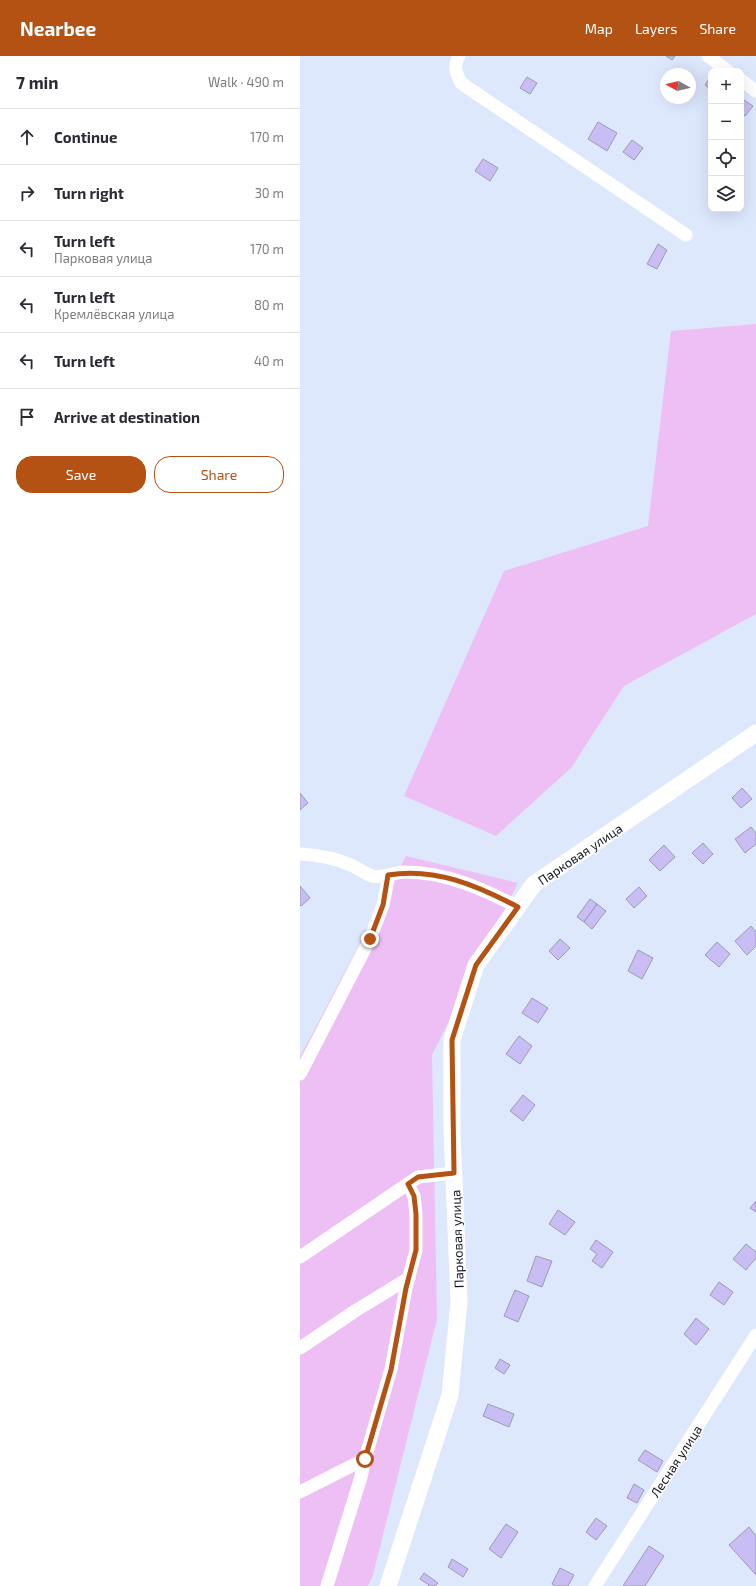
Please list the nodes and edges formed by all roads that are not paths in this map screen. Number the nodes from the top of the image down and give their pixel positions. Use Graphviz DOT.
graph roads {
  1 [pos="459,56"];
  2 [pos="708,56"];
  3 [pos="724,68"];
  4 [pos="744,82"];
  5 [pos="756,91"];
  6 [pos="686,235"];
  7 [pos="756,733"];
  8 [pos="300,854"];
  9 [pos="388,875"];
  10 [pos="518,907"];
  11 [pos="300,1074"];
  12 [pos="454,1173"];
  13 [pos="408,1184"];
  14 [pos="300,1257"];
  15 [pos="409,1278"];
  16 [pos="756,1335"];
  17 [pos="300,1348"];
  18 [pos="365,1459"];
  19 [pos="300,1492"];
  20 [pos="327,1586"];
  21 [pos="388,1586"];
  22 [pos="595,1586"];
  1 -- 6 [label="street"];
  2 -- 3 [label="street"];
  4 -- 5 [label="street"];
  7 -- 10 [label="main road, Парковая улица"];
  8 -- 9 [label="street"];
  9 -- 10 [label="street"];
  9 -- 11 [label="street"];
  10 -- 12 [label="main road, Парковая улица"];
  12 -- 13 [label="street"];
  12 -- 21 [label="main road, Парковая улица"];
  13 -- 14 [label="street"];
  13 -- 15 [label="street"];
  15 -- 17 [label="street"];
  15 -- 18 [label="street"];
  16 -- 22 [label="street, Лесная улица"];
  18 -- 19 [label="street"];
  18 -- 20 [label="street"];
}
